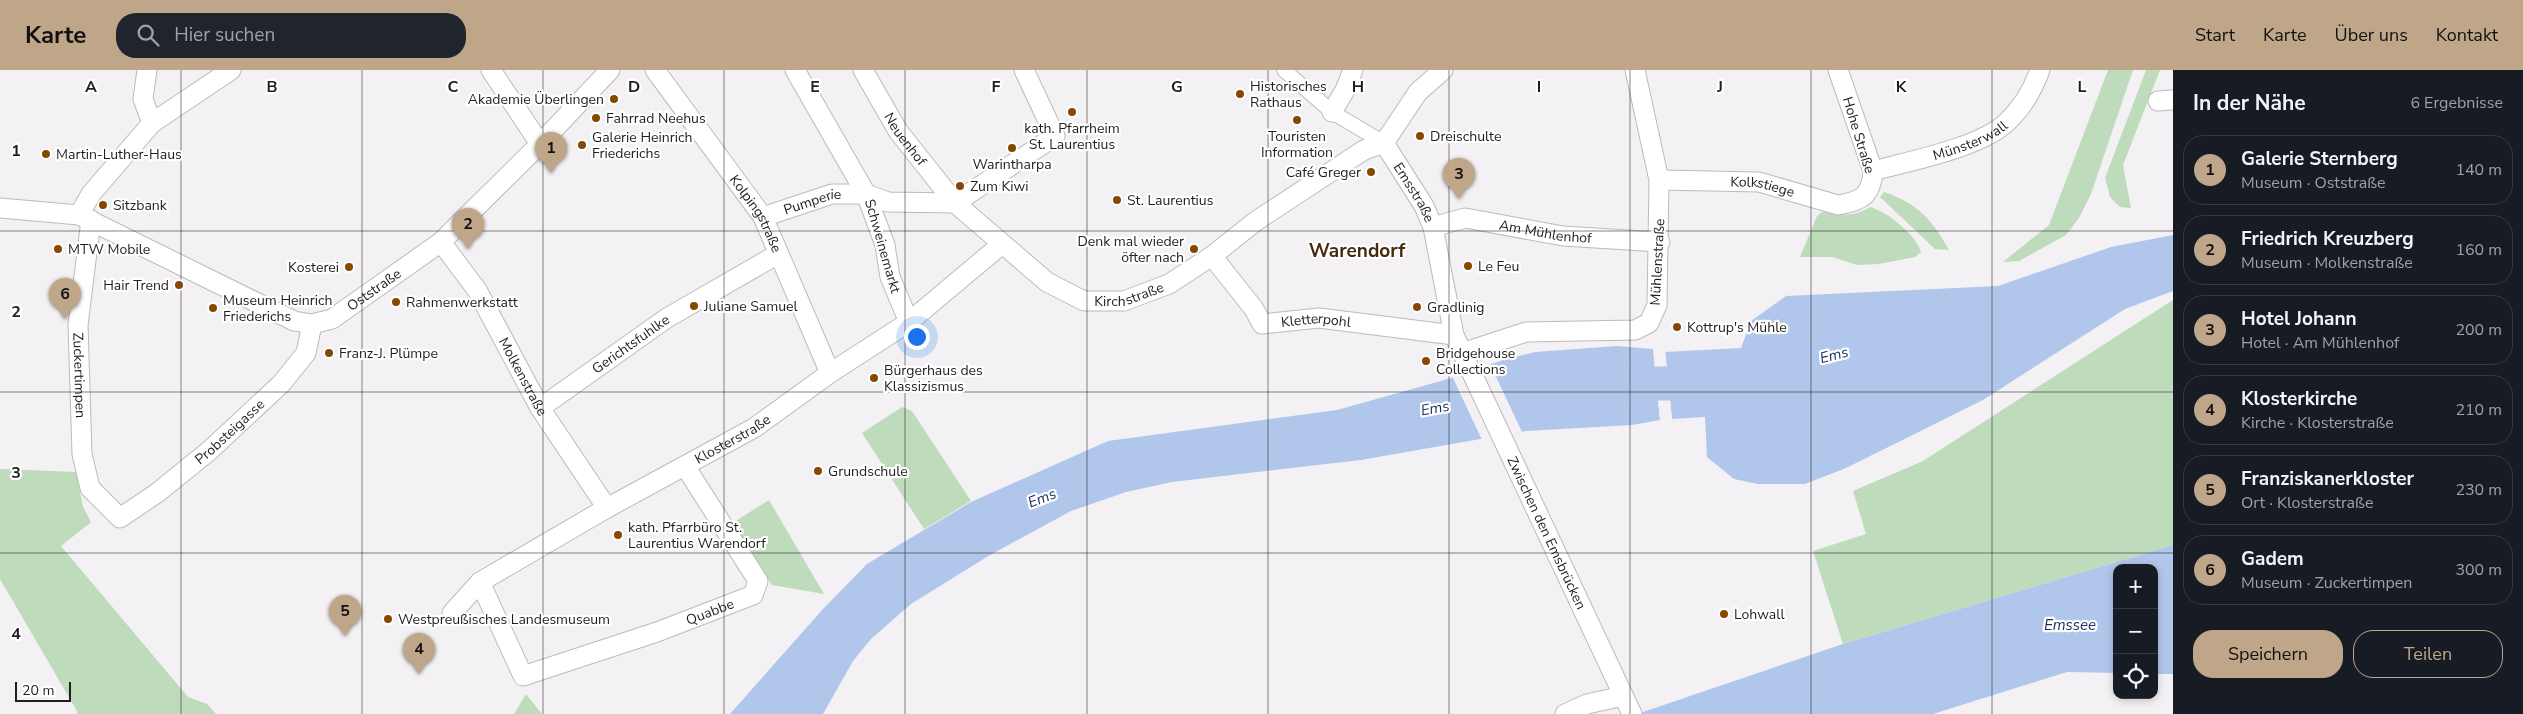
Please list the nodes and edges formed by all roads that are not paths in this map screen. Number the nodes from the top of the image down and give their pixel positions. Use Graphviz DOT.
graph roads {
  1 [pos="147,70"];
  2 [pos="231,70"];
  3 [pos="491,70"];
  4 [pos="610,70"];
  5 [pos="655,70"];
  6 [pos="796,70"];
  7 [pos="863,70"];
  8 [pos="1024,70"];
  9 [pos="1353,70"];
  10 [pos="1443,70"];
  11 [pos="1635,70"];
  12 [pos="1838,70"];
  13 [pos="2040,70"];
  14 [pos="1289,74"];
  15 [pos="1332,112"];
  16 [pos="152,123"];
  17 [pos="1384,143"];
  18 [pos="540,144"];
  19 [pos="1873,171"];
  20 [pos="1659,180"];
  21 [pos="866,194"];
  22 [pos="1863,197"];
  23 [pos="0,202"];
  24 [pos="955,203"];
  25 [pos="0,208"];
  26 [pos="24,210"];
  27 [pos="762,217"];
  28 [pos="85,218"];
  29 [pos="1433,227"];
  30 [pos="441,242"];
  31 [pos="1660,242"];
  32 [pos="1002,244"];
  33 [pos="778,254"];
  34 [pos="1212,256"];
  35 [pos="909,322"];
  36 [pos="312,324"];
  37 [pos="1454,335"];
  38 [pos="1465,360"];
  39 [pos="830,373"];
  40 [pos="540,408"];
  41 [pos="685,466"];
  42 [pos="608,508"];
  43 [pos="120,518"];
  44 [pos="480,582"];
  45 [pos="452,613"];
  46 [pos="1623,696"];
  47 [pos="1565,714"];
  48 [pos="1632,714"];
  1 -- 16 [label="street"];
  2 -- 16 [label="street"];
  3 -- 18 [label="street"];
  4 -- 18 [label="street, Oststraße"];
  5 -- 27 [label="street, Kolpingstraße"];
  6 -- 21 [label="street"];
  7 -- 24 [label="street, Neuenhof"];
  8 -- 24 [label="street"];
  9 -- 15 [label="street"];
  10 -- 17 [label="street"];
  11 -- 20 [label="street, Mühlenstraße"];
  12 -- 19 [label="street, Hohe Straße"];
  13 -- 19 [label="street, Münsterwall"];
  14 -- 15 [label="street, Emsstraße"];
  15 -- 17 [label="street, Emsstraße"];
  16 -- 28 [label="street"];
  17 -- 29 [label="street, Emsstraße"];
  17 -- 34 [label="street, Kirchstraße"];
  18 -- 30 [label="street, Oststraße"];
  19 -- 22 [label="street, Hohe Straße"];
  20 -- 22 [label="street, Kolkstiege"];
  20 -- 31 [label="street, Mühlenstraße"];
  21 -- 24 [label="street, Schweinemarkt"];
  21 -- 27 [label="street, Pumperie"];
  21 -- 35 [label="street, Schweinemarkt"];
  23 -- 26 [label="street"];
  24 -- 32 [label="street, Kirchstraße"];
  25 -- 26 [label="street"];
  26 -- 28 [label="street"];
  27 -- 33 [label="street, Kolpingstraße"];
  28 -- 36 [label="street"];
  28 -- 43 [label="street, Zuckertimpen"];
  29 -- 31 [label="street, Am Mühlenhof"];
  29 -- 37 [label="street, Emsstraße"];
  30 -- 36 [label="street, Oststraße"];
  30 -- 40 [label="street, Molkenstraße"];
  31 -- 38 [label="street, Mühlenstraße"];
  32 -- 34 [label="street, Kirchstraße"];
  32 -- 35 [label="street, Klosterstraße"];
  33 -- 39 [label="street, Kolpingstraße"];
  33 -- 40 [label="street, Gerichtsfuhlke"];
  34 -- 37 [label="street, Kletterpohl"];
  35 -- 39 [label="street, Klosterstraße"];
  36 -- 43 [label="street, Probsteigasse"];
  37 -- 38 [label="street, Emsstraße"];
  38 -- 46 [label="street, Zwischen den Emsbrücken"];
  39 -- 41 [label="street, Klosterstraße"];
  40 -- 42 [label="street, Molkenstraße"];
  41 -- 42 [label="street, Klosterstraße"];
  41 -- 44 [label="street, Quabbe"];
  42 -- 44 [label="street, Klosterstraße"];
  44 -- 45 [label="street, Klosterstraße"];
  46 -- 47 [label="street"];
  46 -- 48 [label="street, Zwischen den Emsbrücken"];
}
